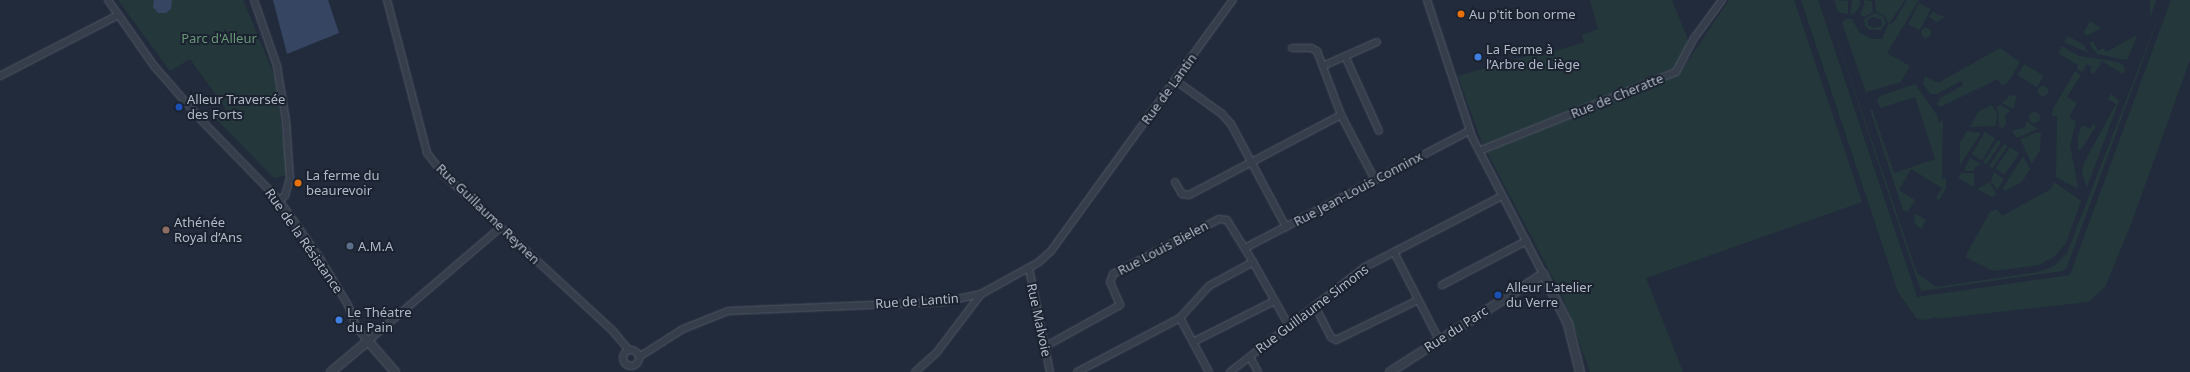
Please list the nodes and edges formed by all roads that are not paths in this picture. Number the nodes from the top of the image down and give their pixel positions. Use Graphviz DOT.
graph roads {
  1 [pos="108,0"];
  2 [pos="254,0"];
  3 [pos="387,0"];
  4 [pos="1233,0"];
  5 [pos="1427,0"];
  6 [pos="1722,0"];
  7 [pos="118,15"];
  8 [pos="1377,42"];
  9 [pos="1292,48"];
  10 [pos="1345,56"];
  11 [pos="1323,66"];
  12 [pos="0,76"];
  13 [pos="1175,80"];
  14 [pos="1342,115"];
  15 [pos="1469,130"];
  16 [pos="1379,131"];
  17 [pos="1479,152"];
  18 [pos="1252,162"];
  19 [pos="1375,180"];
  20 [pos="1175,182"];
  21 [pos="1502,196"];
  22 [pos="279,200"];
  23 [pos="1286,227"];
  24 [pos="500,228"];
  25 [pos="1526,241"];
  26 [pos="1245,248"];
  27 [pos="1394,252"];
  28 [pos="1253,262"];
  29 [pos="1029,268"];
  30 [pos="1543,274"];
  31 [pos="1442,285"];
  32 [pos="981,294"];
  33 [pos="1274,300"];
  34 [pos="1418,300"];
  35 [pos="1315,306"];
  36 [pos="1180,318"];
  37 [pos="1289,326"];
  38 [pos="1439,340"];
  39 [pos="368,341"];
  40 [pos="1193,342"];
  41 [pos="1046,346"];
  42 [pos="629,350"];
  43 [pos="639,357"];
  44 [pos="1250,357"];
  45 [pos="629,365"];
  46 [pos="331,372"];
  47 [pos="394,372"];
  48 [pos="627,372"];
  49 [pos="914,372"];
  50 [pos="1050,372"];
  51 [pos="1077,372"];
  52 [pos="1209,372"];
  53 [pos="1230,372"];
  54 [pos="1258,372"];
  55 [pos="1390,372"];
  56 [pos="1580,372"];
  1 -- 7 [label="street, Rue de la Résistance"];
  2 -- 22 [label="street"];
  3 -- 24 [label="street, Rue Guillaume Reynen"];
  4 -- 13 [label="street, Rue de Lantin"];
  5 -- 15 [label="street"];
  6 -- 17 [label="street, Rue de Cheratte"];
  7 -- 12 [label="street"];
  7 -- 22 [label="street, Rue de la Résistance"];
  8 -- 10 [label="street"];
  9 -- 11 [label="street"];
  10 -- 11 [label="street"];
  10 -- 16 [label="street"];
  11 -- 14 [label="street"];
  13 -- 18 [label="street, Rue Jean-Louis Conninx"];
  13 -- 29 [label="street, Rue de Lantin"];
  14 -- 18 [label="street"];
  14 -- 19 [label="street"];
  15 -- 17 [label="street"];
  15 -- 19 [label="street, Rue Jean-Louis Conninx"];
  17 -- 21 [label="street"];
  18 -- 20 [label="street"];
  18 -- 23 [label="street, Rue Jean-Louis Conninx"];
  19 -- 23 [label="street, Rue Jean-Louis Conninx"];
  21 -- 25 [label="street"];
  21 -- 27 [label="street, Rue Guillaume Simons"];
  22 -- 39 [label="street, Rue de la Résistance"];
  23 -- 26 [label="street"];
  24 -- 39 [label="street"];
  24 -- 42 [label="street, Rue Guillaume Reynen"];
  25 -- 30 [label="street"];
  25 -- 31 [label="street"];
  26 -- 28 [label="street, Rue Louis Bielen"];
  26 -- 41 [label="street, Rue Louis Bielen"];
  27 -- 34 [label="street"];
  27 -- 35 [label="street, Rue Guillaume Simons"];
  28 -- 33 [label="street, Rue Louis Bielen"];
  28 -- 36 [label="street"];
  29 -- 32 [label="street, Rue de Lantin"];
  29 -- 41 [label="street, Rue Malvoie"];
  30 -- 38 [label="street, Rue du Parc"];
  30 -- 56 [label="street"];
  32 -- 43 [label="street, Rue de Lantin"];
  32 -- 49 [label="street"];
  33 -- 37 [label="street, Rue Louis Bielen"];
  33 -- 40 [label="street"];
  34 -- 35 [label="street"];
  34 -- 38 [label="street"];
  35 -- 37 [label="street, Rue Guillaume Simons"];
  36 -- 40 [label="street"];
  36 -- 51 [label="street"];
  37 -- 44 [label="street, Rue Guillaume Simons"];
  38 -- 55 [label="street, Rue du Parc"];
  39 -- 46 [label="street"];
  39 -- 47 [label="street"];
  40 -- 52 [label="street"];
  41 -- 50 [label="street, Rue Malvoie"];
  42 -- 43 [label="street"];
  42 -- 45 [label="street"];
  43 -- 45 [label="street"];
  44 -- 53 [label="street, Rue Guillaume Simons"];
  44 -- 54 [label="street"];
  45 -- 48 [label="street"];
}
